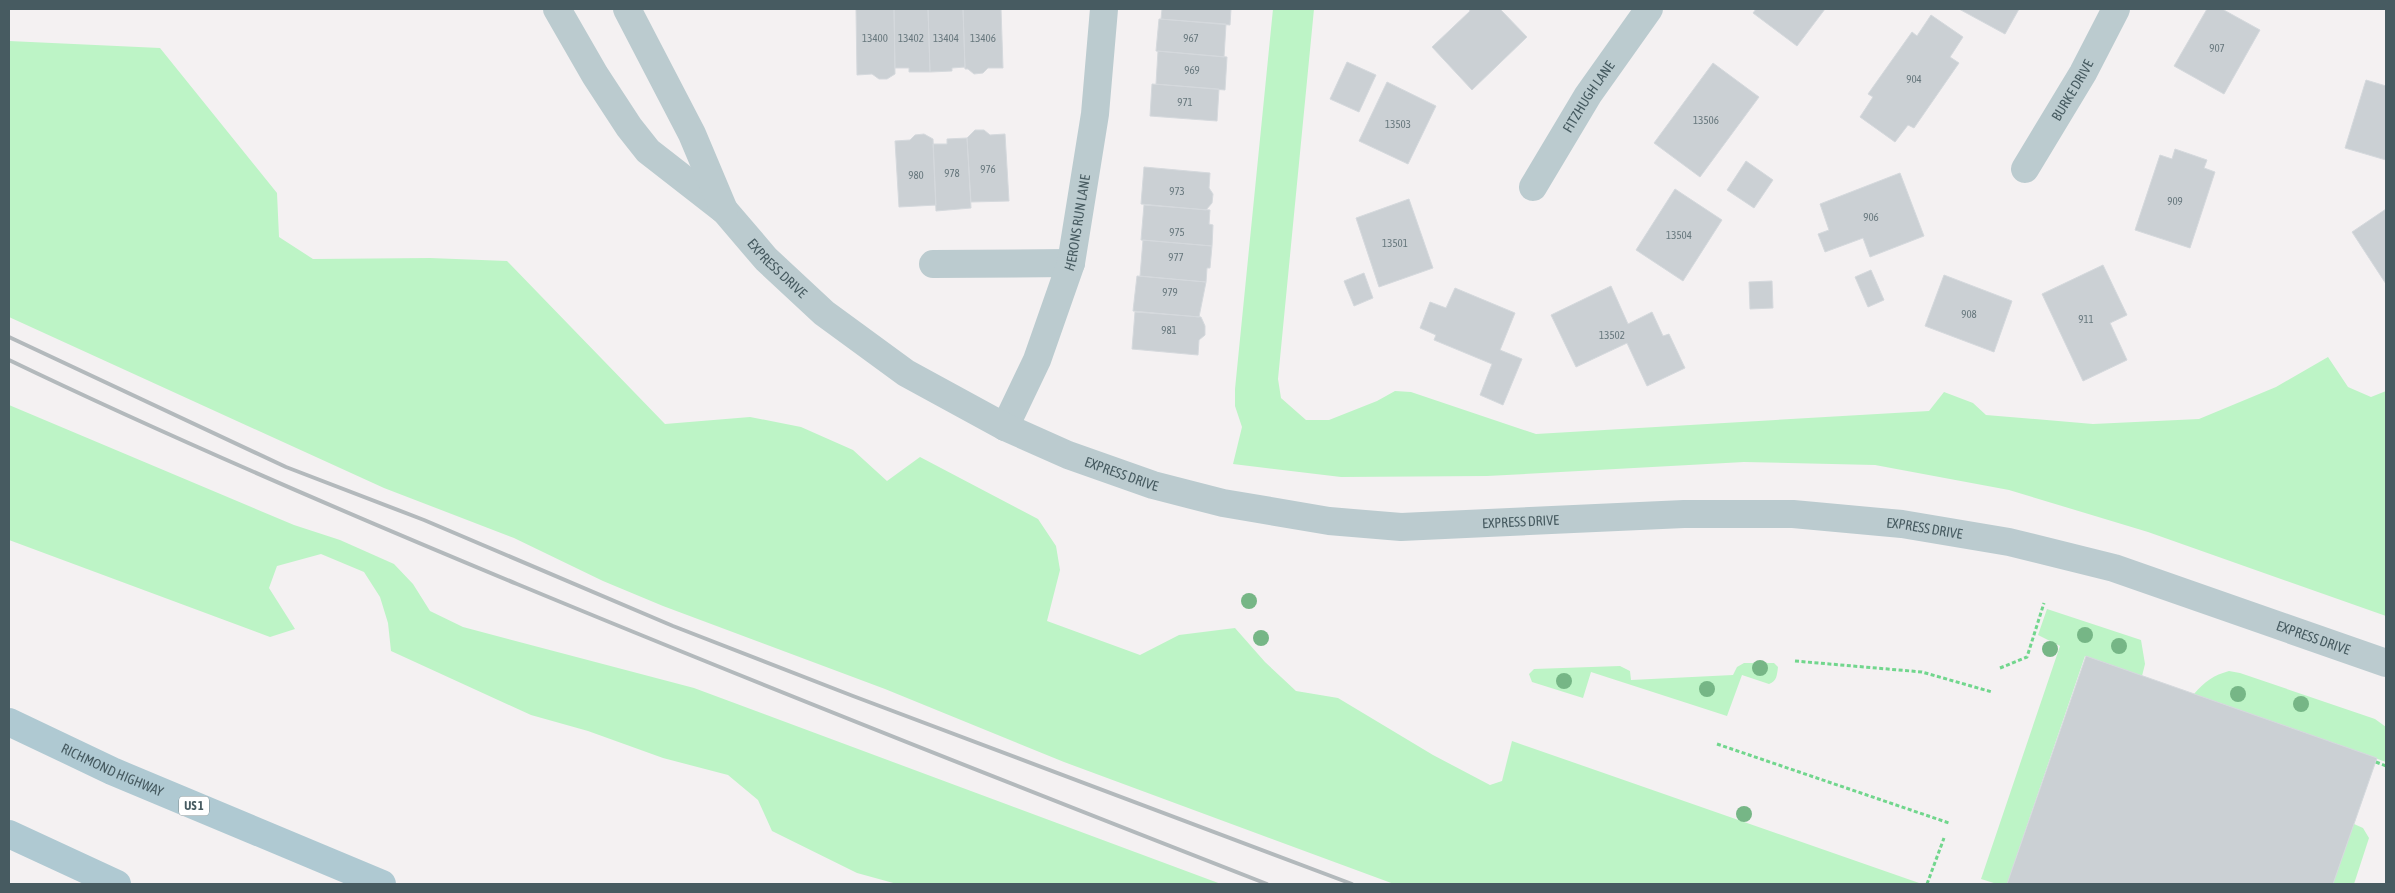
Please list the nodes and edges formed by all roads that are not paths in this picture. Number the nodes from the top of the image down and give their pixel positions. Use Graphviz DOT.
graph roads {
  1 [pos="557,9"];
  2 [pos="627,9"];
  3 [pos="1104,9"];
  4 [pos="1649,9"];
  5 [pos="2116,9"];
  6 [pos="2025,169"];
  7 [pos="1533,187"];
  8 [pos="725,212"];
  9 [pos="1071,263"];
  10 [pos="933,264"];
  11 [pos="1005,427"];
  12 [pos="2386,663"];
  13 [pos="9,722"];
  14 [pos="9,834"];
  15 [pos="117,884"];
  16 [pos="382,884"];
  1 -- 8 [label="street, EXPRESS DRIVE"];
  2 -- 8 [label="street, EXPRESS DRIVE"];
  3 -- 9 [label="street, HERONS RUN LANE"];
  4 -- 7 [label="street, FITZHUGH LANE"];
  5 -- 6 [label="street, BURKE DRIVE"];
  8 -- 11 [label="street, EXPRESS DRIVE"];
  9 -- 10 [label="street"];
  9 -- 11 [label="street, HERONS RUN LANE"];
  11 -- 12 [label="street, EXPRESS DRIVE"];
  13 -- 16 [label="main road, RICHMOND HIGHWAY / US 1"];
  14 -- 15 [label="main road"];
}
